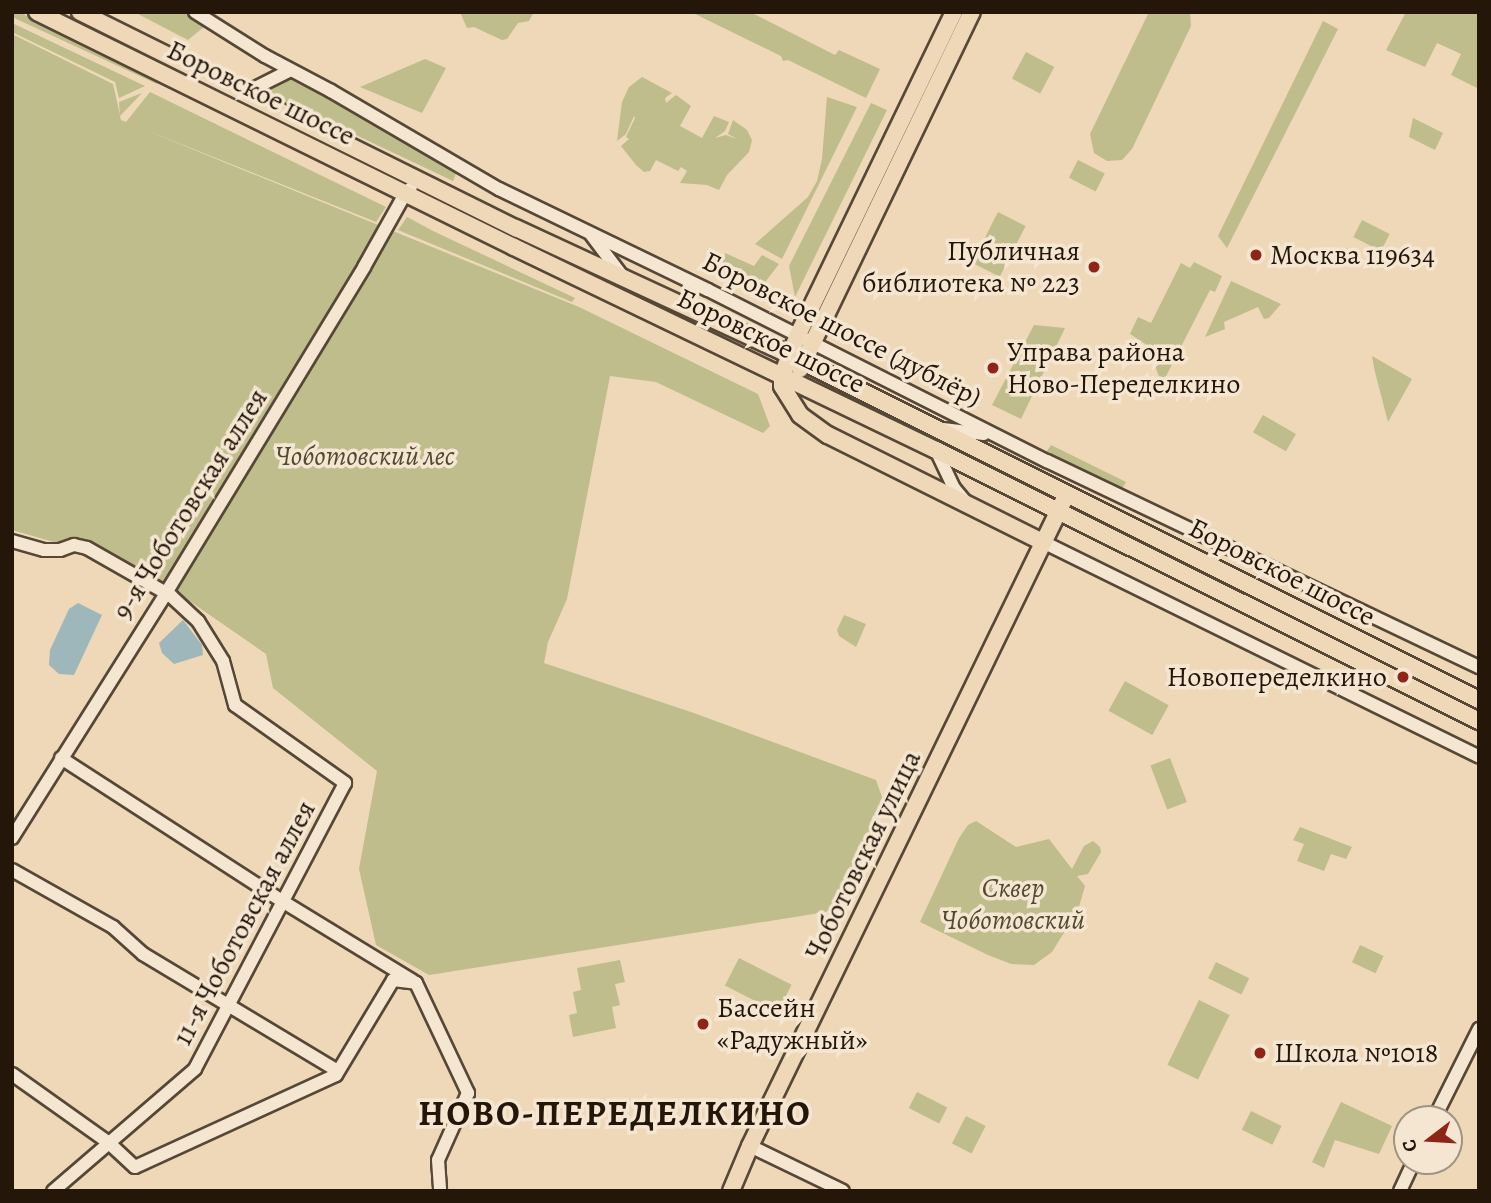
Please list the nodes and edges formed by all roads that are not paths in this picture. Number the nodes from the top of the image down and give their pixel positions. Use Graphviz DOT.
graph roads {
  1 [pos="37,12"];
  2 [pos="80,12"];
  3 [pos="195,12"];
  4 [pos="954,12"];
  5 [pos="972,12"];
  6 [pos="291,70"];
  7 [pos="245,93"];
  8 [pos="421,181"];
  9 [pos="405,194"];
  10 [pos="591,234"];
  11 [pos="624,277"];
  12 [pos="805,339"];
  13 [pos="796,359"];
  14 [pos="788,378"];
  15 [pos="928,427"];
  16 [pos="995,435"];
  17 [pos="936,450"];
  18 [pos="1047,461"];
  19 [pos="1067,493"];
  20 [pos="971,506"];
  21 [pos="1058,511"];
  22 [pos="12,541"];
  23 [pos="1043,542"];
  24 [pos="166,593"];
  25 [pos="1479,667"];
  26 [pos="1479,700"];
  27 [pos="1479,721"];
  28 [pos="1479,757"];
  29 [pos="61,758"];
  30 [pos="12,838"];
  31 [pos="12,870"];
  32 [pos="282,901"];
  33 [pos="416,983"];
  34 [pos="228,1007"];
  35 [pos="1479,1029"];
  36 [pos="338,1071"];
  37 [pos="12,1073"];
  38 [pos="1441,1105"];
  39 [pos="109,1143"];
  40 [pos="750,1146"];
  41 [pos="1407,1175"];
  42 [pos="53,1191"];
  43 [pos="440,1191"];
  44 [pos="731,1191"];
  45 [pos="843,1191"];
  46 [pos="1400,1191"];
  1 -- 9 [label="main road, Боровское шоссе"];
  2 -- 7 [label="main road, Боровское шоссе"];
  3 -- 6 [label="street, Боровское шоссе (дублёр)"];
  4 -- 12 [label="main road"];
  5 -- 12 [label="main road"];
  6 -- 7 [label="street"];
  6 -- 10 [label="street, Боровское шоссе (дублёр)"];
  7 -- 8 [label="main road, Боровское шоссе"];
  8 -- 9 [label="street"];
  8 -- 11 [label="main road, Боровское шоссе"];
  9 -- 14 [label="main road, Боровское шоссе"];
  9 -- 24 [label="street, 9-я Чоботовская аллея"];
  10 -- 11 [label="street"];
  10 -- 12 [label="street, Боровское шоссе (дублёр)"];
  11 -- 13 [label="main road, Боровское шоссе"];
  12 -- 13 [label="main road"];
  12 -- 16 [label="street, Боровское шоссе (дублёр)"];
  13 -- 14 [label="main road"];
  13 -- 15 [label="main road, Боровское шоссе"];
  14 -- 17 [label="main road, Боровское шоссе"];
  14 -- 20 [label="main road"];
  15 -- 16 [label="street"];
  15 -- 19 [label="main road, Боровское шоссе"];
  16 -- 18 [label="street, Боровское шоссе (дублёр)"];
  17 -- 20 [label="street"];
  17 -- 21 [label="main road, Боровское шоссе"];
  18 -- 19 [label="street"];
  18 -- 25 [label="street, Боровское шоссе (дублёр)"];
  19 -- 21 [label="main road, Чоботовская улица"];
  19 -- 26 [label="main road, Боровское шоссе"];
  20 -- 23 [label="main road"];
  21 -- 23 [label="main road, Чоботовская улица"];
  21 -- 27 [label="main road, Боровское шоссе"];
  22 -- 24 [label="street"];
  23 -- 28 [label="street"];
  23 -- 40 [label="main road, Чоботовская улица"];
  24 -- 29 [label="street, 9-я Чоботовская аллея"];
  24 -- 32 [label="street, 11-я Чоботовская аллея"];
  29 -- 30 [label="street, 9-я Чоботовская аллея"];
  29 -- 32 [label="street"];
  31 -- 34 [label="street"];
  32 -- 33 [label="street"];
  32 -- 34 [label="street, 11-я Чоботовская аллея"];
  33 -- 36 [label="street"];
  33 -- 43 [label="street"];
  34 -- 36 [label="street"];
  34 -- 39 [label="street, 11-я Чоботовская аллея"];
  35 -- 38 [label="street"];
  36 -- 39 [label="street"];
  37 -- 39 [label="street"];
  39 -- 42 [label="street, 11-я Чоботовская аллея"];
  40 -- 44 [label="main road, Чоботовская улица"];
  40 -- 45 [label="street"];
  41 -- 46 [label="street"];
}
